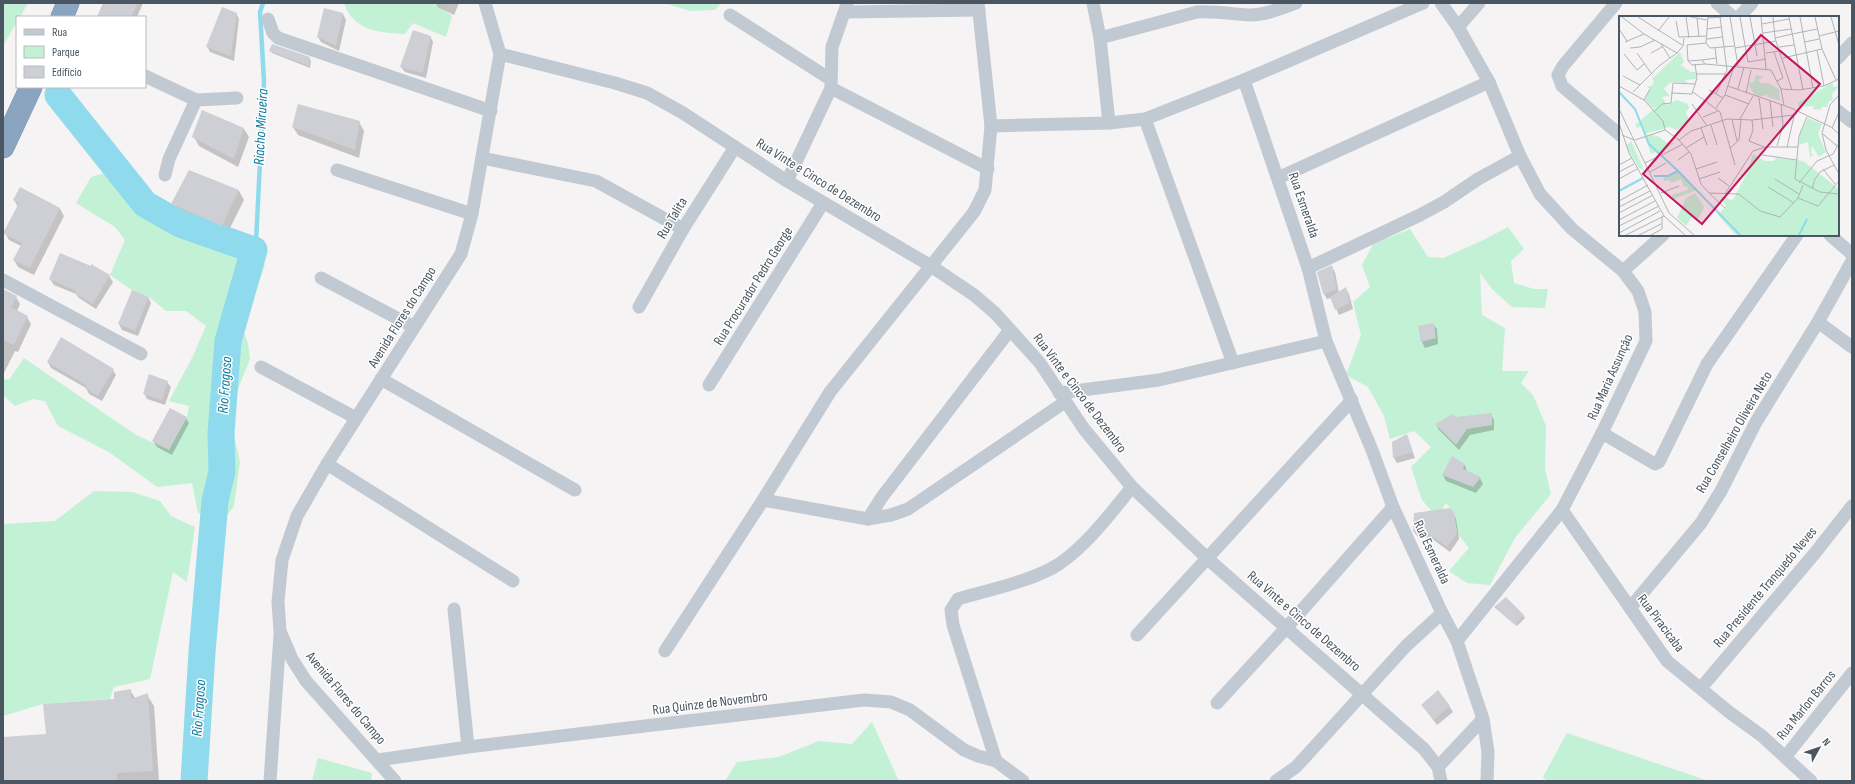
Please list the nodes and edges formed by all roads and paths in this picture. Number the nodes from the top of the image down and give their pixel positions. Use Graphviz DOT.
graph roads {
  1 [pos="68,3"];
  2 [pos="485,3"];
  3 [pos="1094,3"];
  4 [pos="1296,3"];
  5 [pos="1423,3"];
  6 [pos="1442,3"];
  7 [pos="1479,3"];
  8 [pos="1616,3"];
  9 [pos="1717,3"];
  10 [pos="1752,3"];
  11 [pos="979,7"];
  12 [pos="846,8"];
  13 [pos="730,14"];
  14 [pos="62,16"];
  15 [pos="1732,16"];
  16 [pos="1740,16"];
  17 [pos="268,19"];
  18 [pos="1458,27"];
  19 [pos="1100,38"];
  20 [pos="1852,42"];
  21 [pos="500,54"];
  22 [pos="1839,57"];
  23 [pos="146,76"];
  24 [pos="1244,80"];
  25 [pos="1489,82"];
  26 [pos="831,83"];
  27 [pos="31,88"];
  28 [pos="237,98"];
  29 [pos="196,100"];
  30 [pos="491,112"];
  31 [pos="1839,112"];
  32 [pos="1145,119"];
  33 [pos="1852,122"];
  34 [pos="1109,123"];
  35 [pos="991,126"];
  36 [pos="1619,134"];
  37 [pos="735,147"];
  38 [pos="3,148"];
  39 [pos="1520,156"];
  40 [pos="482,158"];
  41 [pos="988,169"];
  42 [pos="337,170"];
  43 [pos="165,175"];
  44 [pos="1278,178"];
  45 [pos="786,181"];
  46 [pos="823,203"];
  47 [pos="472,214"];
  48 [pos="683,228"];
  49 [pos="1662,236"];
  50 [pos="1796,236"];
  51 [pos="1831,236"];
  52 [pos="1852,254"];
  53 [pos="1852,261"];
  54 [pos="931,266"];
  55 [pos="1308,268"];
  56 [pos="1623,271"];
  57 [pos="321,278"];
  58 [pos="3,280"];
  59 [pos="639,307"];
  60 [pos="1818,322"];
  61 [pos="414,327"];
  62 [pos="1010,330"];
  63 [pos="1326,341"];
  64 [pos="1852,347"];
  65 [pos="141,354"];
  66 [pos="1233,363"];
  67 [pos="261,367"];
  68 [pos="381,379"];
  69 [pos="709,385"];
  70 [pos="1062,398"];
  71 [pos="1352,400"];
  72 [pos="356,418"];
  73 [pos="1602,433"];
  74 [pos="327,464"];
  75 [pos="1132,487"];
  76 [pos="575,490"];
  77 [pos="763,500"];
  78 [pos="1852,506"];
  79 [pos="1393,507"];
  80 [pos="1562,510"];
  81 [pos="868,518"];
  82 [pos="1208,559"];
  83 [pos="513,581"];
  84 [pos="1630,608"];
  85 [pos="454,609"];
  86 [pos="1442,614"];
  87 [pos="1287,627"];
  88 [pos="280,631"];
  89 [pos="1137,635"];
  90 [pos="1457,642"];
  91 [pos="666,651"];
  92 [pos="1852,673"];
  93 [pos="1701,688"];
  94 [pos="1362,694"];
  95 [pos="1217,703"];
  96 [pos="1483,719"];
  97 [pos="468,748"];
  98 [pos="1786,756"];
  99 [pos="378,760"];
  100 [pos="996,761"];
  101 [pos="1438,767"];
  102 [pos="270,781"];
  103 [pos="395,781"];
  104 [pos="1024,781"];
  105 [pos="1276,781"];
  106 [pos="1441,781"];
  107 [pos="1487,781"];
  108 [pos="1811,781"];
  1 -- 14 [label="highway"];
  2 -- 21 [label="street, Avenida Flores do Campo"];
  3 -- 19 [label="street"];
  4 -- 19 [label="street"];
  5 -- 24 [label="street"];
  6 -- 18 [label="street, Rua Maria Assunção"];
  7 -- 18 [label="street"];
  8 -- 36 [label="street"];
  9 -- 15 [label="street"];
  10 -- 16 [label="street"];
  11 -- 12 [label="street"];
  11 -- 35 [label="street"];
  12 -- 26 [label="street"];
  13 -- 26 [label="street"];
  17 -- 30 [label="street"];
  18 -- 25 [label="street, Rua Maria Assunção"];
  19 -- 34 [label="street"];
  20 -- 22 [label="street"];
  21 -- 30 [label="street, Avenida Flores do Campo"];
  21 -- 37 [label="street, Rua Vinte e Cinco de Dezembro"];
  23 -- 29 [label="street"];
  24 -- 32 [label="street"];
  24 -- 44 [label="street, Rua Esmeralda"];
  25 -- 39 [label="street, Rua Maria Assunção"];
  25 -- 44 [label="street"];
  26 -- 41 [label="street"];
  26 -- 45 [label="street"];
  27 -- 38 [label="highway"];
  28 -- 29 [label="street"];
  29 -- 43 [label="street"];
  30 -- 40 [label="street, Avenida Flores do Campo"];
  31 -- 33 [label="street"];
  32 -- 34 [label="street"];
  32 -- 66 [label="street"];
  34 -- 35 [label="street"];
  35 -- 41 [label="street"];
  37 -- 45 [label="street, Rua Vinte e Cinco de Dezembro"];
  37 -- 48 [label="street, Rua Talita"];
  39 -- 55 [label="street"];
  39 -- 56 [label="street, Rua Maria Assunção"];
  40 -- 47 [label="street, Avenida Flores do Campo"];
  40 -- 48 [label="street"];
  41 -- 54 [label="street"];
  42 -- 47 [label="street"];
  44 -- 55 [label="street, Rua Esmeralda"];
  45 -- 46 [label="street, Rua Vinte e Cinco de Dezembro"];
  46 -- 54 [label="street, Rua Vinte e Cinco de Dezembro"];
  46 -- 69 [label="street, Rua Procurador Pedro George"];
  47 -- 61 [label="street, Avenida Flores do Campo"];
  48 -- 59 [label="street, Rua Talita"];
  49 -- 56 [label="street"];
  50 -- 73 [label="street"];
  51 -- 52 [label="street"];
  53 -- 60 [label="street, Rua Conselheiro Oliveira Neto"];
  54 -- 62 [label="street, Rua Vinte e Cinco de Dezembro"];
  54 -- 77 [label="street"];
  55 -- 63 [label="street, Rua Esmeralda"];
  56 -- 73 [label="street, Rua Maria Assunção"];
  57 -- 61 [label="street"];
  58 -- 65 [label="street"];
  60 -- 64 [label="street"];
  60 -- 84 [label="street, Rua Conselheiro Oliveira Neto"];
  61 -- 68 [label="street, Avenida Flores do Campo"];
  62 -- 70 [label="street, Rua Vinte e Cinco de Dezembro"];
  62 -- 81 [label="street"];
  63 -- 66 [label="street"];
  63 -- 71 [label="street, Rua Esmeralda"];
  66 -- 70 [label="street"];
  67 -- 72 [label="street"];
  68 -- 72 [label="street, Avenida Flores do Campo"];
  68 -- 76 [label="street"];
  70 -- 75 [label="street, Rua Vinte e Cinco de Dezembro"];
  70 -- 81 [label="street"];
  71 -- 79 [label="street, Rua Esmeralda"];
  71 -- 82 [label="street"];
  72 -- 74 [label="street, Avenida Flores do Campo"];
  73 -- 80 [label="street, Rua Maria Assunção"];
  74 -- 83 [label="street"];
  74 -- 88 [label="street, Avenida Flores do Campo"];
  75 -- 82 [label="street, Rua Vinte e Cinco de Dezembro"];
  75 -- 100 [label="street"];
  77 -- 81 [label="street"];
  77 -- 91 [label="street"];
  78 -- 93 [label="street, Rua Presidente Tranquedo Neves"];
  79 -- 86 [label="street, Rua Esmeralda"];
  79 -- 87 [label="street"];
  80 -- 84 [label="street, Rua Piracicaba"];
  80 -- 90 [label="street, Rua Maria Assunção"];
  82 -- 87 [label="street, Rua Vinte e Cinco de Dezembro"];
  82 -- 89 [label="street"];
  84 -- 93 [label="street, Rua Piracicaba"];
  85 -- 97 [label="street"];
  86 -- 90 [label="street, Rua Esmeralda"];
  86 -- 94 [label="street"];
  87 -- 94 [label="street, Rua Vinte e Cinco de Dezembro"];
  87 -- 95 [label="street"];
  88 -- 99 [label="street, Avenida Flores do Campo"];
  88 -- 102 [label="street, Avenida Flores do Campo"];
  90 -- 96 [label="street, Rua Esmeralda"];
  92 -- 98 [label="street, Rua Marlon Barros"];
  93 -- 98 [label="street, Rua Piracicaba"];
  94 -- 101 [label="street, Rua Vinte e Cinco de Dezembro"];
  94 -- 105 [label="street"];
  96 -- 101 [label="street"];
  96 -- 107 [label="street, Rua Esmeralda"];
  97 -- 99 [label="street, Rua Quinze de Novembro"];
  97 -- 100 [label="street, Rua Quinze de Novembro"];
  98 -- 108 [label="street, Rua Piracicaba"];
  99 -- 103 [label="street, Avenida Flores do Campo"];
  100 -- 104 [label="street, Rua Quinze de Novembro"];
  101 -- 106 [label="street, Rua Vinte e Cinco de Dezembro"];
}
